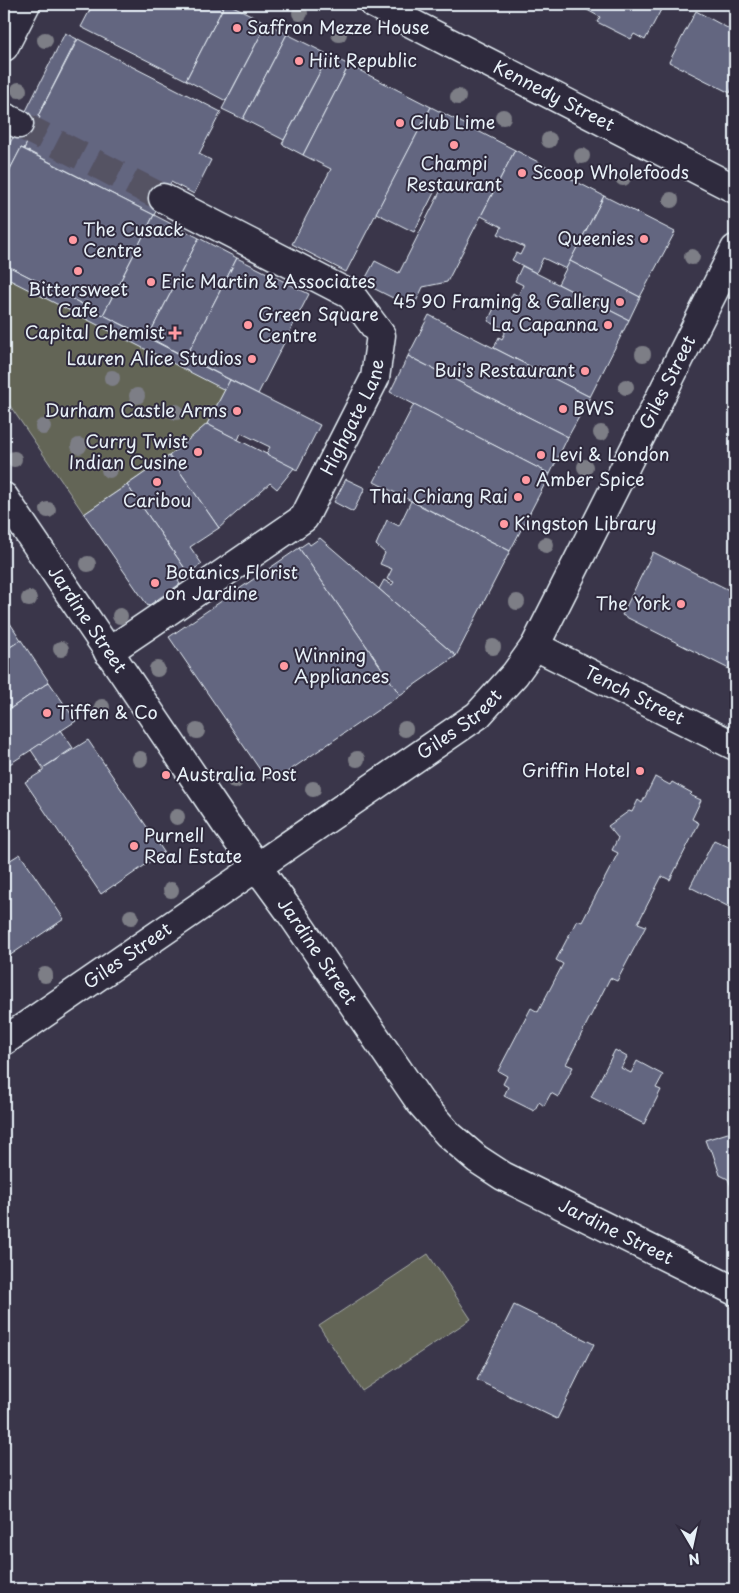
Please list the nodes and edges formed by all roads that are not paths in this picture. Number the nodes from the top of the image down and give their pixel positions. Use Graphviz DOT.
graph roads {
  1 [pos="26,4"];
  2 [pos="374,4"];
  3 [pos="4,47"];
  4 [pos="735,189"];
  5 [pos="163,198"];
  6 [pos="735,248"];
  7 [pos="4,497"];
  8 [pos="534,646"];
  9 [pos="108,652"];
  10 [pos="735,746"];
  11 [pos="256,867"];
  12 [pos="4,1041"];
  13 [pos="735,1291"];
  1 -- 3 [label="street"];
  2 -- 4 [label="street, Kennedy Street"];
  5 -- 9 [label="street, Highgate Lane"];
  6 -- 8 [label="street, Giles Street"];
  7 -- 9 [label="street, Jardine Street"];
  8 -- 10 [label="street, Tench Street"];
  8 -- 11 [label="street, Giles Street"];
  9 -- 11 [label="street, Jardine Street"];
  11 -- 12 [label="street, Giles Street"];
  11 -- 13 [label="street, Jardine Street"];
}
